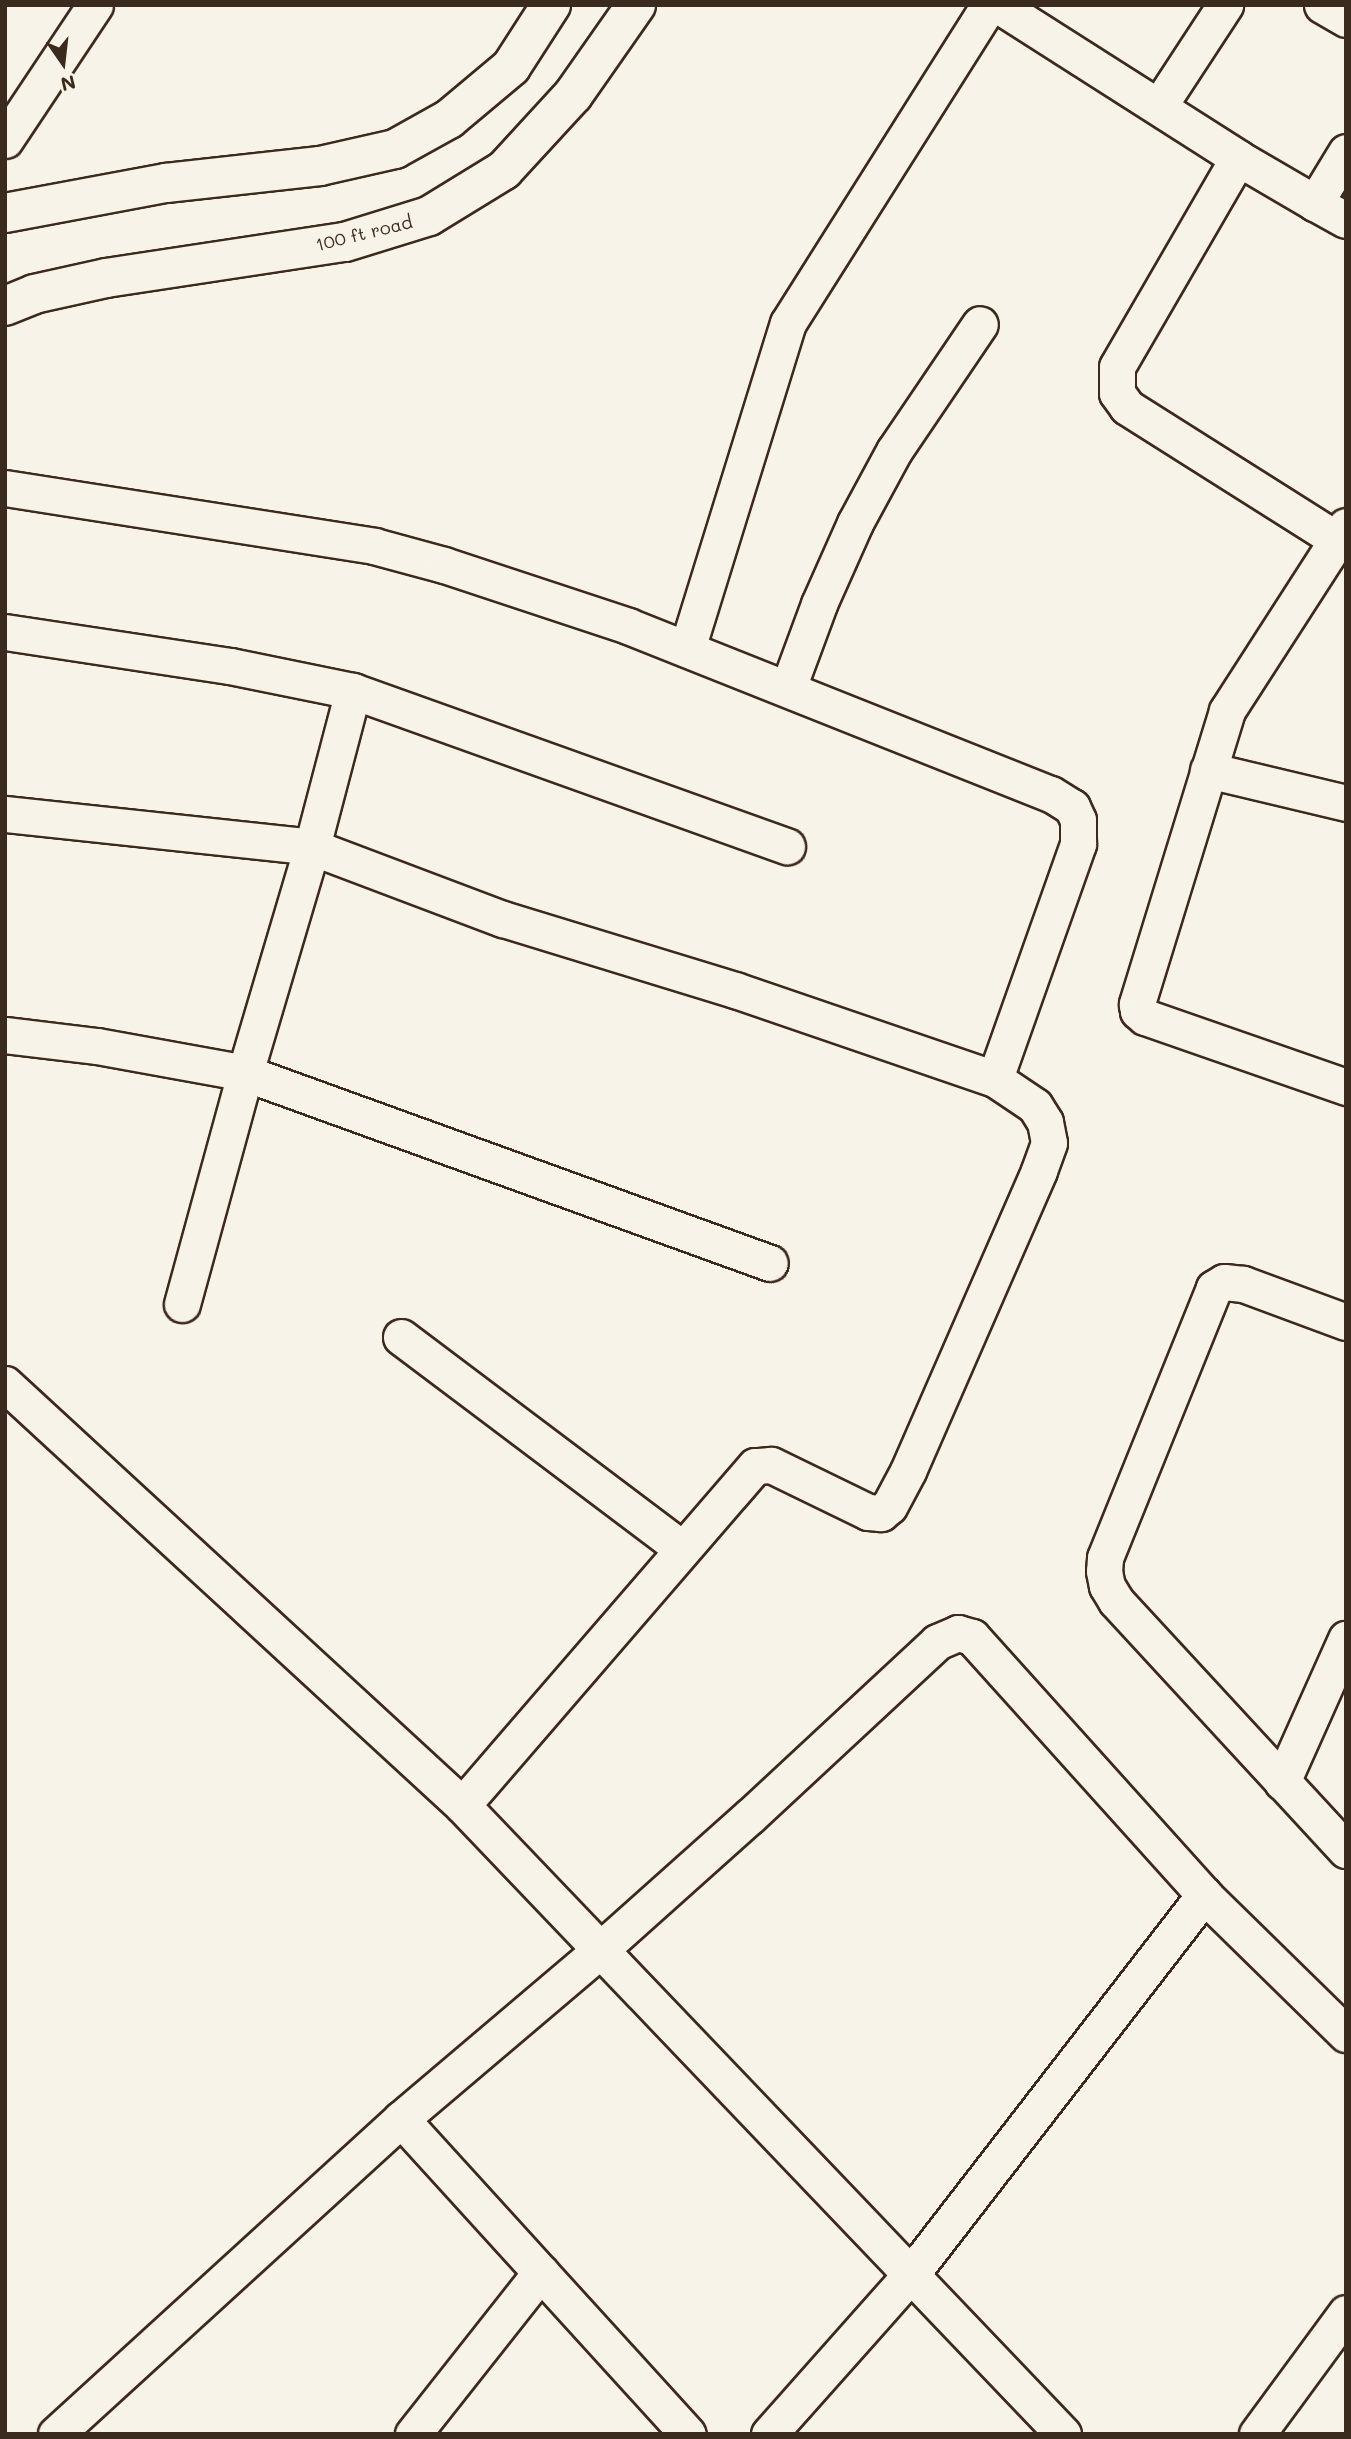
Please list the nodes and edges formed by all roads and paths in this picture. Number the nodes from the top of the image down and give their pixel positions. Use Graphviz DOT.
graph roads {
  1 [pos="95,5"];
  2 [pos="551,5"];
  3 [pos="636,5"];
  4 [pos="989,5"];
  5 [pos="998,5"];
  6 [pos="1225,5"];
  7 [pos="1322,5"];
  8 [pos="1346,19"];
  9 [pos="1159,106"];
  10 [pos="5,139"];
  11 [pos="1346,152"];
  12 [pos="1238,158"];
  13 [pos="1315,203"];
  14 [pos="5,213"];
  15 [pos="1346,220"];
  16 [pos="5,306"];
  17 [pos="980,324"];
  18 [pos="5,488"];
  19 [pos="1341,533"];
  20 [pos="5,632"];
  21 [pos="687,649"];
  22 [pos="788,688"];
  23 [pos="353,691"];
  24 [pos="1208,771"];
  25 [pos="1346,803"];
  26 [pos="5,814"];
  27 [pos="787,846"];
  28 [pos="312,847"];
  29 [pos="5,1035"];
  30 [pos="245,1073"];
  31 [pos="995,1079"];
  32 [pos="1346,1087"];
  33 [pos="770,1263"];
  34 [pos="182,1304"];
  35 [pos="1346,1322"];
  36 [pos="401,1336"];
  37 [pos="5,1384"];
  38 [pos="682,1549"];
  39 [pos="1346,1639"];
  40 [pos="1282,1782"];
  41 [pos="462,1805"];
  42 [pos="1345,1848"];
  43 [pos="1204,1895"];
  44 [pos="600,1950"];
  45 [pos="1346,2035"];
  46 [pos="401,2119"];
  47 [pos="541,2273"];
  48 [pos="912,2273"];
  49 [pos="1346,2313"];
  50 [pos="56,2434"];
  51 [pos="413,2434"];
  52 [pos="688,2434"];
  53 [pos="769,2434"];
  54 [pos="1063,2434"];
  55 [pos="1256,2434"];
  1 -- 10 [label="street"];
  2 -- 14 [label="main road"];
  3 -- 16 [label="main road, 100 ft road"];
  4 -- 21 [label="street"];
  5 -- 9 [label="street"];
  6 -- 9 [label="street"];
  7 -- 8 [label="street"];
  9 -- 12 [label="street"];
  11 -- 13 [label="street"];
  12 -- 13 [label="street"];
  12 -- 19 [label="street"];
  13 -- 15 [label="street"];
  17 -- 22 [label="street"];
  18 -- 21 [label="street"];
  19 -- 24 [label="street"];
  20 -- 23 [label="street"];
  21 -- 22 [label="street"];
  22 -- 31 [label="street"];
  23 -- 27 [label="street"];
  23 -- 28 [label="street"];
  24 -- 25 [label="street"];
  24 -- 32 [label="street"];
  26 -- 28 [label="street"];
  28 -- 30 [label="street"];
  28 -- 31 [label="street"];
  29 -- 30 [label="street"];
  30 -- 33 [label="street"];
  30 -- 34 [label="street"];
  31 -- 38 [label="street"];
  35 -- 40 [label="street"];
  36 -- 38 [label="street"];
  37 -- 41 [label="street"];
  38 -- 41 [label="street"];
  39 -- 40 [label="street"];
  40 -- 42 [label="street"];
  41 -- 44 [label="street"];
  43 -- 44 [label="street"];
  43 -- 45 [label="street"];
  43 -- 48 [label="street"];
  44 -- 46 [label="street"];
  44 -- 48 [label="street"];
  46 -- 47 [label="street"];
  46 -- 50 [label="street"];
  47 -- 51 [label="street"];
  47 -- 52 [label="street"];
  48 -- 53 [label="street"];
  48 -- 54 [label="street"];
  49 -- 55 [label="street"];
}
